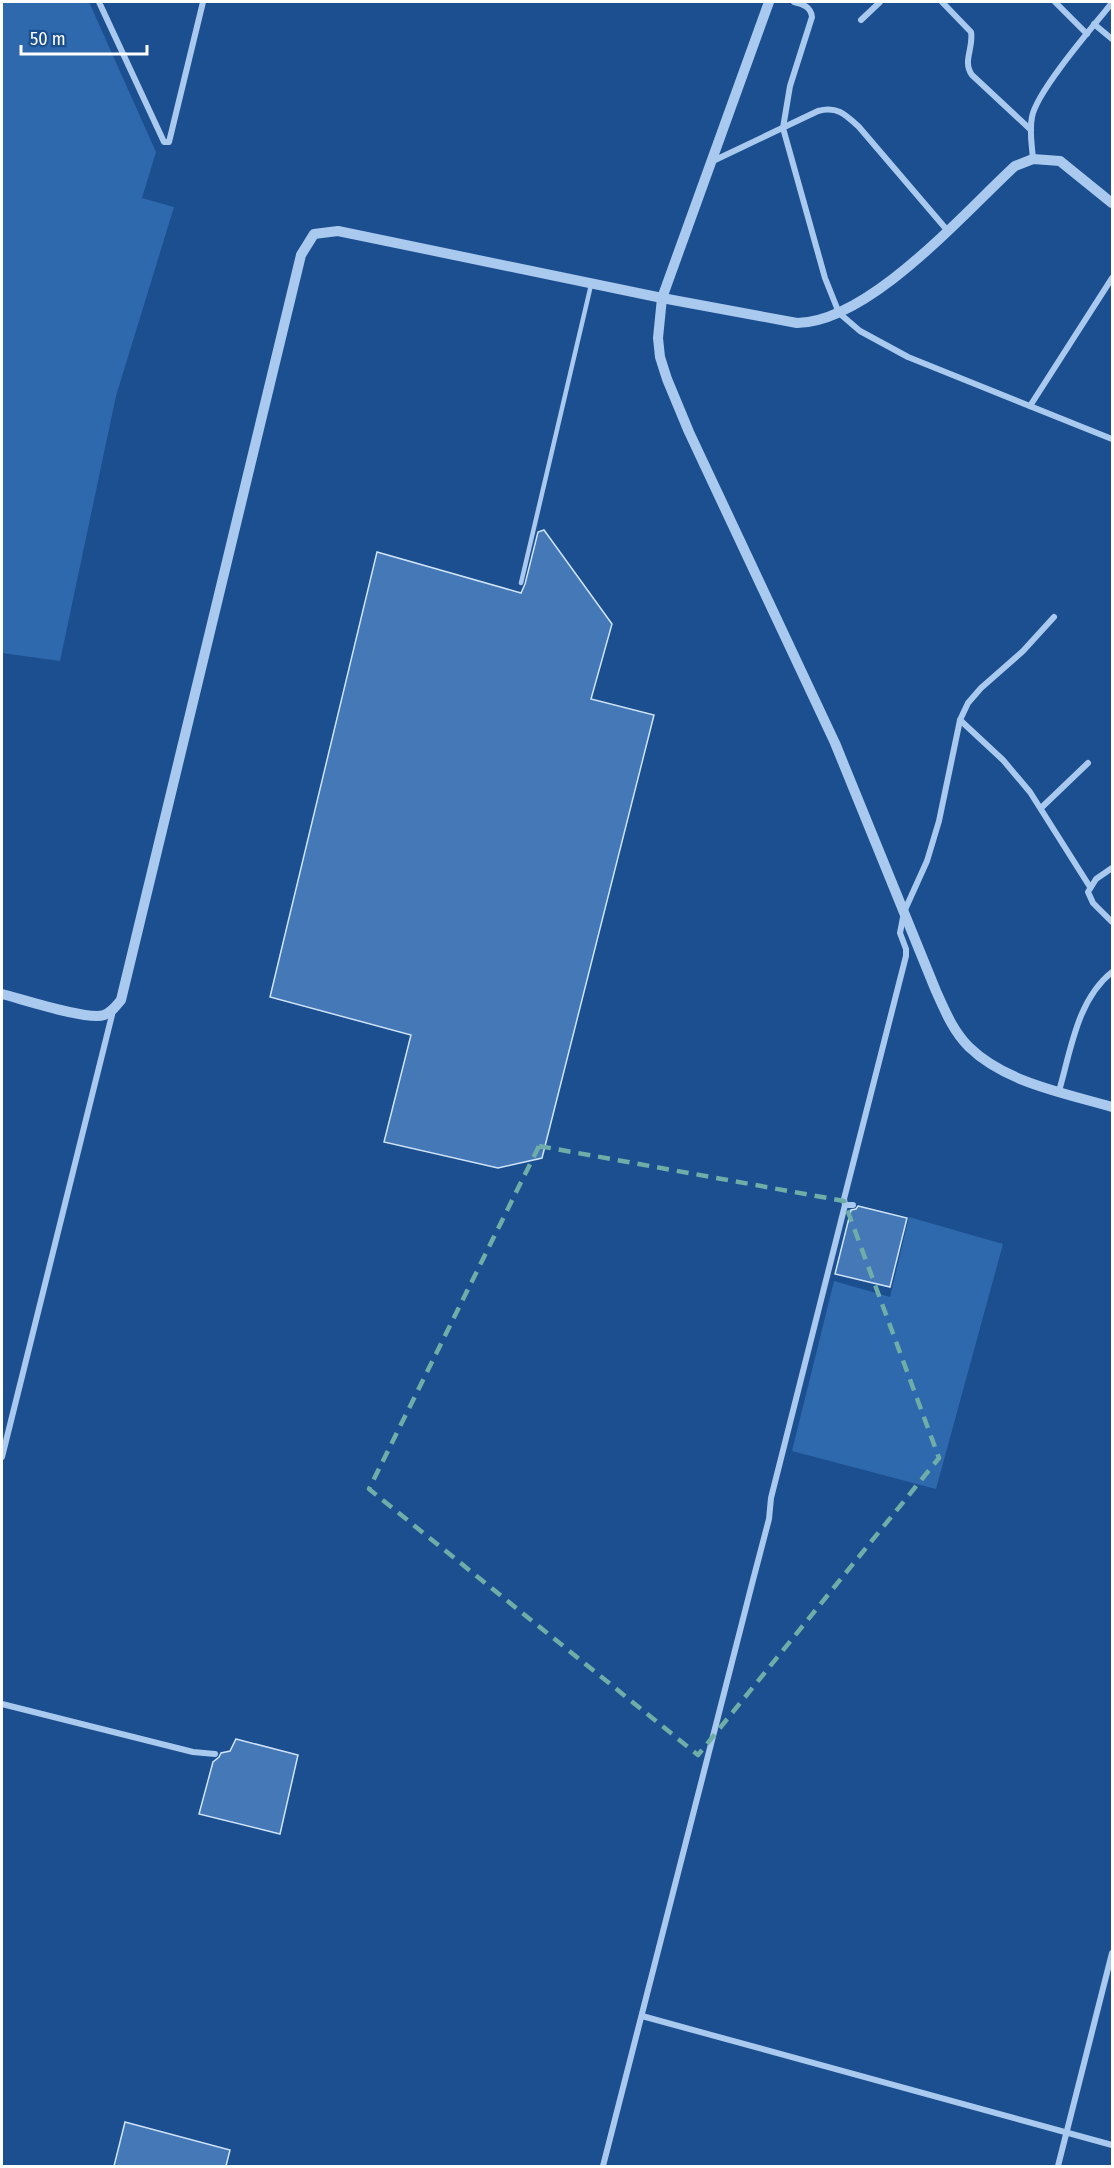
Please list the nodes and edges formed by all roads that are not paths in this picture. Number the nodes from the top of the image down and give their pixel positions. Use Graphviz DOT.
graph roads {
  1 [pos="99,2"];
  2 [pos="202,2"];
  3 [pos="769,2"];
  4 [pos="794,2"];
  5 [pos="880,2"];
  6 [pos="942,2"];
  7 [pos="1054,2"];
  8 [pos="1113,3"];
  9 [pos="861,20"];
  10 [pos="1094,24"];
  11 [pos="1087,34"];
  12 [pos="1113,39"];
  13 [pos="783,128"];
  14 [pos="1031,130"];
  15 [pos="1033,159"];
  16 [pos="711,163"];
  17 [pos="1113,203"];
  18 [pos="947,230"];
  19 [pos="1113,278"];
  20 [pos="591,283"];
  21 [pos="662,298"];
  22 [pos="839,313"];
  23 [pos="1030,406"];
  24 [pos="1113,439"];
  25 [pos="521,583"];
  26 [pos="1054,617"];
  27 [pos="960,720"];
  28 [pos="1088,764"];
  29 [pos="1041,808"];
  30 [pos="1113,868"];
  31 [pos="1090,887"];
  32 [pos="904,912"];
  33 [pos="1113,922"];
  34 [pos="1113,972"];
  35 [pos="2,994"];
  36 [pos="113,1011"];
  37 [pos="1059,1091"];
  38 [pos="1113,1107"];
  39 [pos="844,1204"];
  40 [pos="853,1204"];
  41 [pos="2,1457"];
  42 [pos="2,1704"];
  43 [pos="215,1754"];
  44 [pos="1113,1953"];
  45 [pos="642,2016"];
  46 [pos="1067,2133"];
  47 [pos="1113,2145"];
  48 [pos="603,2166"];
  49 [pos="1058,2166"];
  1 -- 2 [label="street"];
  3 -- 16 [label="street"];
  4 -- 13 [label="street"];
  5 -- 9 [label="street"];
  6 -- 14 [label="street"];
  7 -- 11 [label="street"];
  8 -- 10 [label="street"];
  10 -- 11 [label="street"];
  10 -- 12 [label="street"];
  11 -- 14 [label="street"];
  13 -- 16 [label="street"];
  13 -- 18 [label="street"];
  13 -- 22 [label="street"];
  14 -- 15 [label="street"];
  15 -- 17 [label="street"];
  15 -- 18 [label="street"];
  16 -- 21 [label="street"];
  18 -- 22 [label="street"];
  19 -- 23 [label="street"];
  20 -- 21 [label="street"];
  20 -- 25 [label="lane"];
  20 -- 36 [label="street"];
  21 -- 22 [label="street"];
  21 -- 32 [label="street"];
  22 -- 23 [label="street"];
  23 -- 24 [label="street"];
  26 -- 27 [label="street"];
  27 -- 29 [label="street"];
  27 -- 32 [label="street"];
  28 -- 29 [label="street"];
  29 -- 31 [label="street"];
  30 -- 31 [label="street"];
  31 -- 33 [label="street"];
  32 -- 37 [label="street"];
  32 -- 39 [label="street"];
  34 -- 37 [label="street"];
  35 -- 36 [label="street"];
  36 -- 41 [label="street"];
  37 -- 38 [label="street"];
  39 -- 40 [label="street"];
  39 -- 45 [label="street"];
  42 -- 43 [label="street"];
  44 -- 46 [label="street"];
  45 -- 46 [label="street"];
  45 -- 48 [label="street"];
  46 -- 47 [label="street"];
  46 -- 49 [label="street"];
}
